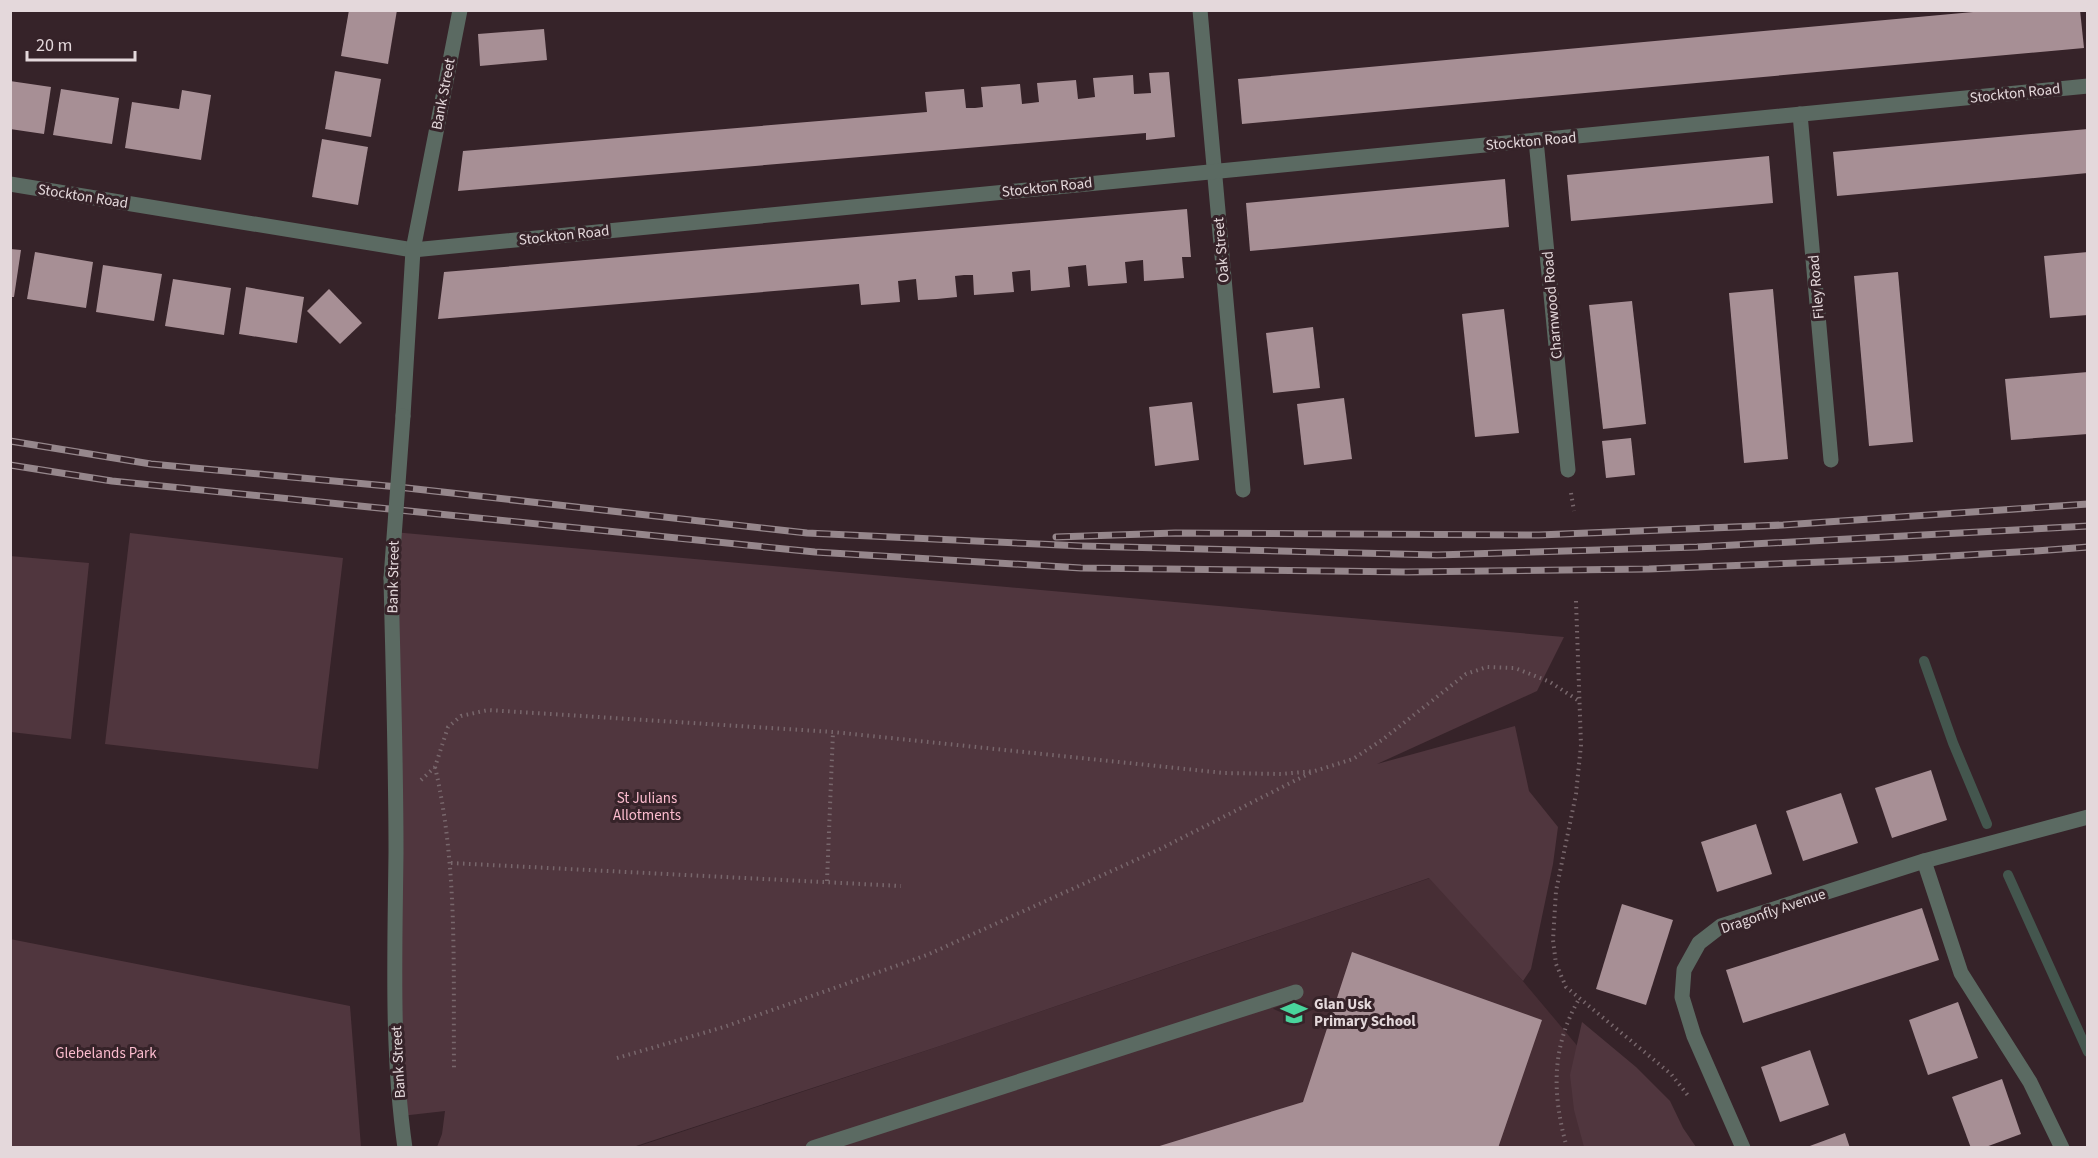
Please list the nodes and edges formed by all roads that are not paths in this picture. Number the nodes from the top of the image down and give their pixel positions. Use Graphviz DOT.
graph roads {
  1 [pos="460,10"];
  2 [pos="1200,10"];
  3 [pos="2088,86"];
  4 [pos="1800,114"];
  5 [pos="1536,140"];
  6 [pos="1214,171"];
  7 [pos="10,184"];
  8 [pos="413,250"];
  9 [pos="1831,460"];
  10 [pos="1568,470"];
  11 [pos="1243,490"];
  12 [pos="2088,817"];
  13 [pos="1923,861"];
  14 [pos="1296,992"];
  15 [pos="405,1148"];
  16 [pos="813,1148"];
  17 [pos="1743,1148"];
  18 [pos="2062,1148"];
  1 -- 8 [label="street, Bank Street"];
  2 -- 6 [label="street, Oak Street"];
  3 -- 4 [label="street, Stockton Road"];
  4 -- 5 [label="street, Stockton Road"];
  4 -- 9 [label="street, Filey Road"];
  5 -- 6 [label="street, Stockton Road"];
  5 -- 10 [label="street, Charnwood Road"];
  6 -- 8 [label="street, Stockton Road"];
  6 -- 11 [label="street, Oak Street"];
  7 -- 8 [label="street, Stockton Road"];
  8 -- 15 [label="street, Bank Street, bridge"];
  12 -- 13 [label="street, Dragonfly Avenue"];
  13 -- 17 [label="street, Dragonfly Avenue"];
  13 -- 18 [label="street"];
  14 -- 16 [label="street"];
}
